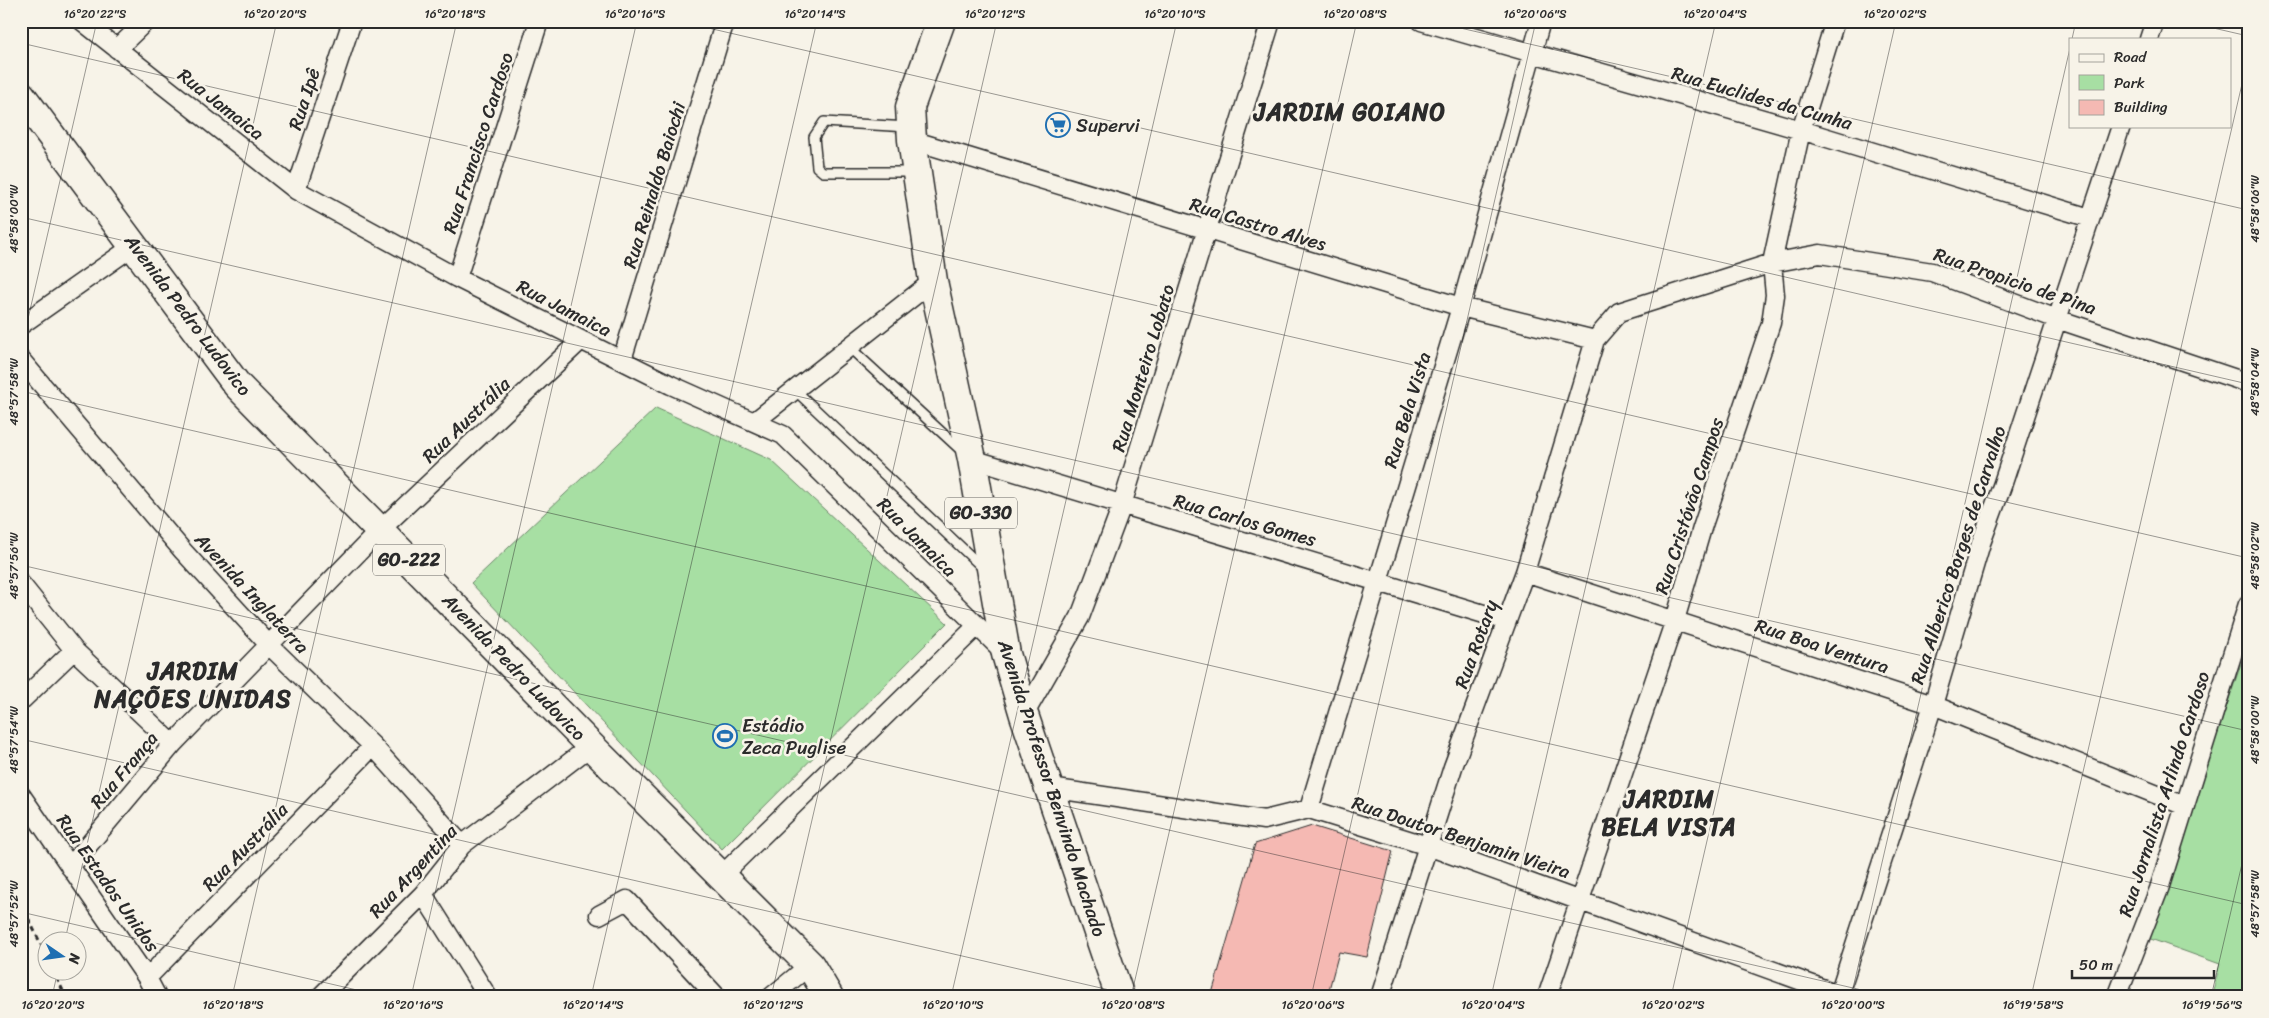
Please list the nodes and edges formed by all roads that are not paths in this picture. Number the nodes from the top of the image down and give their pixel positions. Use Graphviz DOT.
graph roads {
  1 [pos="82,21"];
  2 [pos="146,21"];
  3 [pos="352,21"];
  4 [pos="539,21"];
  5 [pos="726,21"];
  6 [pos="942,21"];
  7 [pos="1271,21"];
  8 [pos="1421,21"];
  9 [pos="1541,21"];
  10 [pos="1835,21"];
  11 [pos="2155,21"];
  12 [pos="2149,38"];
  13 [pos="117,49"];
  14 [pos="1531,54"];
  15 [pos="21,94"];
  16 [pos="2119,128"];
  17 [pos="1800,130"];
  18 [pos="912,134"];
  19 [pos="917,172"];
  20 [pos="296,190"];
  21 [pos="2090,218"];
  22 [pos="1208,231"];
  23 [pos="135,245"];
  24 [pos="1772,264"];
  25 [pos="457,278"];
  26 [pos="933,281"];
  27 [pos="1461,307"];
  28 [pos="1619,312"];
  29 [pos="2057,319"];
  30 [pos="21,326"];
  31 [pos="581,340"];
  32 [pos="1595,340"];
  33 [pos="849,347"];
  34 [pos="21,360"];
  35 [pos="622,360"];
  36 [pos="2248,383"];
  37 [pos="794,390"];
  38 [pos="754,422"];
  39 [pos="972,459"];
  40 [pos="1122,506"];
  41 [pos="380,530"];
  42 [pos="1525,572"];
  43 [pos="992,576"];
  44 [pos="1376,581"];
  45 [pos="21,584"];
  46 [pos="2248,604"];
  47 [pos="1675,620"];
  48 [pos="1507,622"];
  49 [pos="977,626"];
  50 [pos="270,646"];
  51 [pos="74,650"];
  52 [pos="1006,654"];
  53 [pos="21,701"];
  54 [pos="1933,705"];
  55 [pos="1024,715"];
  56 [pos="173,744"];
  57 [pos="373,746"];
  58 [pos="591,746"];
  59 [pos="1050,788"];
  60 [pos="21,795"];
  61 [pos="2185,806"];
  62 [pos="1309,809"];
  63 [pos="462,845"];
  64 [pos="1428,846"];
  65 [pos="70,867"];
  66 [pos="721,876"];
  67 [pos="423,894"];
  68 [pos="1580,899"];
  69 [pos="600,915"];
  70 [pos="810,965"];
  71 [pos="147,978"];
  72 [pos="1841,996"];
  73 [pos="157,997"];
  74 [pos="320,997"];
  75 [pos="488,997"];
  76 [pos="717,997"];
  77 [pos="771,997"];
  78 [pos="829,997"];
  79 [pos="1120,997"];
  80 [pos="1380,997"];
  81 [pos="1547,997"];
  82 [pos="2116,997"];
  1 -- 13 [label="street, Rua Jamaica"];
  2 -- 13 [label="street"];
  3 -- 20 [label="street, Rua Ipê"];
  4 -- 25 [label="street, Rua Francisco Cardoso"];
  5 -- 35 [label="street, Rua Reinaldo Baiochi"];
  6 -- 18 [label="main road, Avenida Professor Benvindo Machado / GO-330"];
  7 -- 22 [label="street, Rua Monteiro Lobato"];
  8 -- 14 [label="street, Rua Euclides da Cunha"];
  9 -- 14 [label="street, Rua Bela Vista"];
  10 -- 17 [label="street, Rua Cristóvão Campos"];
  11 -- 12 [label="street"];
  13 -- 20 [label="street, Rua Jamaica"];
  14 -- 17 [label="street, Rua Euclides da Cunha"];
  14 -- 27 [label="street, Rua Bela Vista"];
  15 -- 23 [label="main road, Avenida Pedro Ludovico / GO-222"];
  16 -- 21 [label="street, Rua Alberico Borges de Carvalho"];
  17 -- 21 [label="street, Rua Euclides da Cunha"];
  17 -- 24 [label="street, Rua Cristóvão Campos"];
  18 -- 19 [label="main road, Avenida Professor Benvindo Machado / GO-330"];
  18 -- 19 [label="lane"];
  18 -- 22 [label="street, Rua Castro Alves"];
  19 -- 26 [label="main road, Avenida Professor Benvindo Machado / GO-330"];
  20 -- 25 [label="street, Rua Jamaica"];
  21 -- 29 [label="street, Rua Alberico Borges de Carvalho"];
  22 -- 27 [label="street, Rua Castro Alves"];
  22 -- 40 [label="street, Rua Monteiro Lobato"];
  23 -- 30 [label="street"];
  23 -- 41 [label="main road, Avenida Pedro Ludovico / GO-222"];
  24 -- 28 [label="street, Rua Propicio de Pina"];
  24 -- 29 [label="street, Rua Propicio de Pina"];
  24 -- 47 [label="street, Rua Cristóvão Campos"];
  25 -- 31 [label="street, Rua Jamaica"];
  26 -- 33 [label="street"];
  26 -- 39 [label="main road, Avenida Professor Benvindo Machado / GO-330"];
  27 -- 32 [label="street, Rua Castro Alves"];
  27 -- 44 [label="street, Rua Bela Vista"];
  28 -- 32 [label="street, Rua Rotary"];
  29 -- 36 [label="street, Rua Propicio de Pina"];
  29 -- 54 [label="street, Rua Alberico Borges de Carvalho"];
  31 -- 35 [label="street, Rua Jamaica"];
  31 -- 41 [label="street, Rua Austrália"];
  32 -- 42 [label="street, Rua Rotary"];
  33 -- 37 [label="street"];
  33 -- 39 [label="lane"];
  34 -- 50 [label="street, Avenida Inglaterra"];
  35 -- 38 [label="street, Rua Jamaica"];
  37 -- 38 [label="street"];
  37 -- 43 [label="lane"];
  38 -- 49 [label="street, Rua Jamaica"];
  39 -- 40 [label="street, Rua Carlos Gomes"];
  39 -- 43 [label="main road, Avenida Professor Benvindo Machado / GO-330"];
  40 -- 44 [label="street, Rua Carlos Gomes"];
  40 -- 55 [label="street, Rua Monteiro Lobato"];
  41 -- 50 [label="street, Rua França"];
  41 -- 58 [label="main road, Avenida Pedro Ludovico / GO-222"];
  42 -- 47 [label="street, Rua Boa Ventura"];
  42 -- 48 [label="street, Rua Rotary"];
  43 -- 52 [label="main road, Avenida Professor Benvindo Machado / GO-330"];
  44 -- 48 [label="street, Rua Carlos Gomes"];
  44 -- 62 [label="street, Rua Bela Vista"];
  45 -- 51 [label="street"];
  46 -- 61 [label="street, Rua Jornalista Arlindo Cardoso"];
  47 -- 54 [label="street, Rua Boa Ventura"];
  47 -- 68 [label="street, Rua Cristóvão Campos"];
  48 -- 64 [label="street, Rua Rotary"];
  49 -- 52 [label="street, Rua Jamaica"];
  49 -- 66 [label="street"];
  50 -- 56 [label="street, Rua França"];
  50 -- 57 [label="street, Avenida Inglaterra"];
  51 -- 53 [label="street"];
  51 -- 56 [label="street"];
  52 -- 55 [label="main road, Avenida Professor Benvindo Machado / GO-330"];
  54 -- 61 [label="street, Rua Boa Ventura"];
  54 -- 72 [label="street, Rua Alberico Borges de Carvalho"];
  55 -- 59 [label="main road, Avenida Professor Benvindo Machado / GO-330"];
  56 -- 65 [label="street, Rua França"];
  57 -- 63 [label="street, Avenida Inglaterra"];
  57 -- 71 [label="street, Rua Austrália"];
  58 -- 63 [label="street, Rua Argentina"];
  58 -- 66 [label="main road, Avenida Pedro Ludovico / GO-222"];
  59 -- 62 [label="street"];
  59 -- 79 [label="main road, Avenida Professor Benvindo Machado / GO-330"];
  60 -- 65 [label="street, Rua Estados Unidos"];
  61 -- 82 [label="street, Rua Jornalista Arlindo Cardoso"];
  62 -- 64 [label="street, Rua Doutor Benjamin Vieira"];
  63 -- 67 [label="street, Rua Argentina"];
  64 -- 68 [label="street, Rua Doutor Benjamin Vieira"];
  64 -- 80 [label="street, Rua Rotary"];
  65 -- 71 [label="street, Rua Estados Unidos"];
  66 -- 70 [label="main road, Avenida Pedro Ludovico / GO-222"];
  67 -- 74 [label="street, Rua Argentina"];
  67 -- 75 [label="street"];
  68 -- 72 [label="street, Rua Doutor Benjamin Vieira"];
  68 -- 81 [label="street, Rua Cristóvão Campos"];
  69 -- 76 [label="street"];
  70 -- 77 [label="street"];
  70 -- 78 [label="main road, Avenida Pedro Ludovico / GO-222"];
  71 -- 73 [label="street, Rua Estados Unidos"];
}
